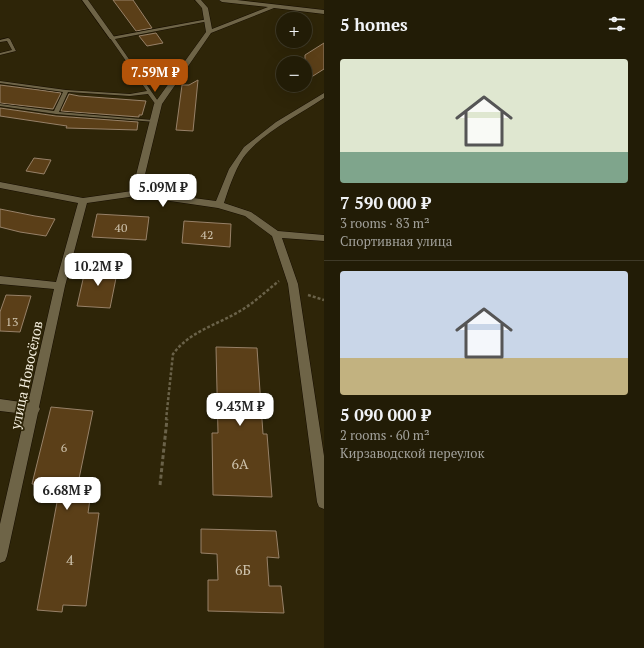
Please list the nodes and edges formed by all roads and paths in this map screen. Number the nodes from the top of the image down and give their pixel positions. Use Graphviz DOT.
graph roads {
  1 [pos="85,0"];
  2 [pos="198,0"];
  3 [pos="222,0"];
  4 [pos="273,7"];
  5 [pos="324,13"];
  6 [pos="208,20"];
  7 [pos="209,32"];
  8 [pos="112,38"];
  9 [pos="0,41"];
  10 [pos="0,54"];
  11 [pos="0,82"];
  12 [pos="66,91"];
  13 [pos="150,92"];
  14 [pos="324,95"];
  15 [pos="158,104"];
  16 [pos="0,105"];
  17 [pos="56,113"];
  18 [pos="153,121"];
  19 [pos="0,185"];
  20 [pos="136,193"];
  21 [pos="83,201"];
  22 [pos="219,206"];
  23 [pos="276,234"];
  24 [pos="324,238"];
  25 [pos="289,271"];
  26 [pos="0,280"];
  27 [pos="60,286"];
  28 [pos="0,406"];
  29 [pos="34,409"];
  30 [pos="160,485"];
  31 [pos="324,502"];
  32 [pos="0,556"];
  1 -- 8 [label="street"];
  2 -- 6 [label="street"];
  3 -- 4 [label="street"];
  4 -- 5 [label="street"];
  4 -- 7 [label="street"];
  6 -- 7 [label="street"];
  6 -- 8 [label="lane"];
  7 -- 15 [label="street"];
  8 -- 13 [label="lane"];
  9 -- 10 [label="lane"];
  11 -- 12 [label="lane"];
  12 -- 13 [label="lane"];
  12 -- 17 [label="lane"];
  13 -- 15 [label="lane"];
  14 -- 22 [label="street"];
  15 -- 18 [label="street"];
  16 -- 17 [label="lane"];
  17 -- 18 [label="lane"];
  18 -- 20 [label="street"];
  19 -- 21 [label="street"];
  20 -- 21 [label="street"];
  20 -- 22 [label="street"];
  21 -- 27 [label="street, улица Новосёлов"];
  22 -- 23 [label="street"];
  23 -- 24 [label="street"];
  23 -- 25 [label="street"];
  25 -- 30 [label="path"];
  25 -- 31 [label="street"];
  26 -- 27 [label="street"];
  27 -- 29 [label="street, улица Новосёлов"];
  28 -- 29 [label="street"];
  29 -- 32 [label="street, улица Новосёлов"];
}
